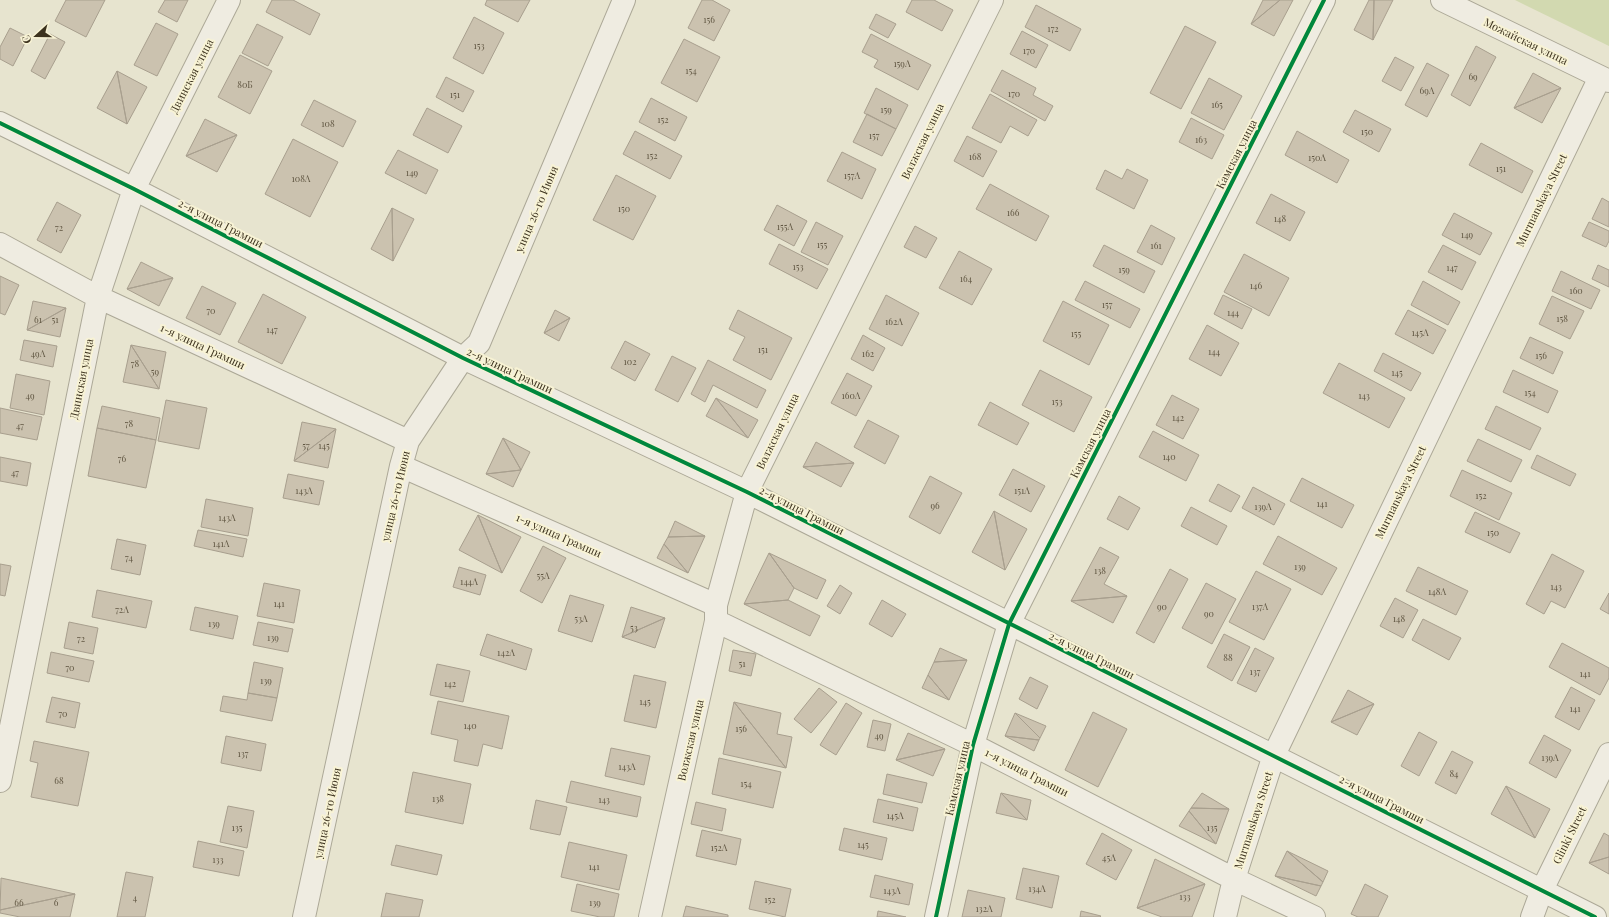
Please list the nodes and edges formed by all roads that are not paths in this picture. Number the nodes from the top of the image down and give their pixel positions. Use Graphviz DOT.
graph roads {
  1 [pos="229,0"];
  2 [pos="624,0"];
  3 [pos="992,0"];
  4 [pos="1324,0"];
  5 [pos="1442,0"];
  6 [pos="1605,79"];
  7 [pos="0,123"];
  8 [pos="134,189"];
  9 [pos="0,244"];
  10 [pos="98,297"];
  11 [pos="463,358"];
  12 [pos="408,441"];
  13 [pos="401,466"];
  14 [pos="747,492"];
  15 [pos="716,613"];
  16 [pos="1009,624"];
  17 [pos="973,745"];
  18 [pos="1609,754"];
  19 [pos="1274,755"];
  20 [pos="0,781"];
  21 [pos="1234,879"];
  22 [pos="1542,890"];
  23 [pos="304,917"];
  24 [pos="650,917"];
  25 [pos="936,917"];
  26 [pos="1226,917"];
  27 [pos="1314,917"];
  28 [pos="1532,917"];
  29 [pos="1594,917"];
  1 -- 8 [label="street, Двинская улица"];
  2 -- 11 [label="street, улица 26-го Июня"];
  3 -- 14 [label="street, Волжская улица"];
  4 -- 16 [label="street, Камская улица"];
  5 -- 6 [label="street, Можайская улица"];
  6 -- 19 [label="street, Murmanskaya Street"];
  7 -- 8 [label="street, 2-я улица Грамши"];
  8 -- 10 [label="street, Двинская улица"];
  8 -- 11 [label="street, 2-я улица Грамши"];
  9 -- 10 [label="street, 1-я улица Грамши"];
  10 -- 12 [label="street, 1-я улица Грамши"];
  10 -- 20 [label="street, Двинская улица"];
  11 -- 12 [label="street, улица 26-го Июня"];
  11 -- 14 [label="street, 2-я улица Грамши"];
  12 -- 13 [label="street, улица 26-го Июня"];
  13 -- 15 [label="street, 1-я улица Грамши"];
  13 -- 23 [label="street, улица 26-го Июня"];
  14 -- 15 [label="street, Волжская улица"];
  14 -- 16 [label="street, 2-я улица Грамши"];
  15 -- 17 [label="street, 1-я улица Грамши"];
  15 -- 24 [label="street, Волжская улица"];
  16 -- 17 [label="street, Камская улица"];
  16 -- 19 [label="street, 2-я улица Грамши"];
  17 -- 21 [label="street, 1-я улица Грамши"];
  17 -- 25 [label="street, Камская улица"];
  18 -- 22 [label="street, Glinki Street"];
  19 -- 21 [label="street, Murmanskaya Street"];
  19 -- 22 [label="street, 2-я улица Грамши"];
  21 -- 26 [label="street, Murmanskaya Street"];
  21 -- 27 [label="street, 1-я улица Грамши"];
  22 -- 28 [label="street, Glinki Street"];
  22 -- 29 [label="street, 2-я улица Грамши"];
}
